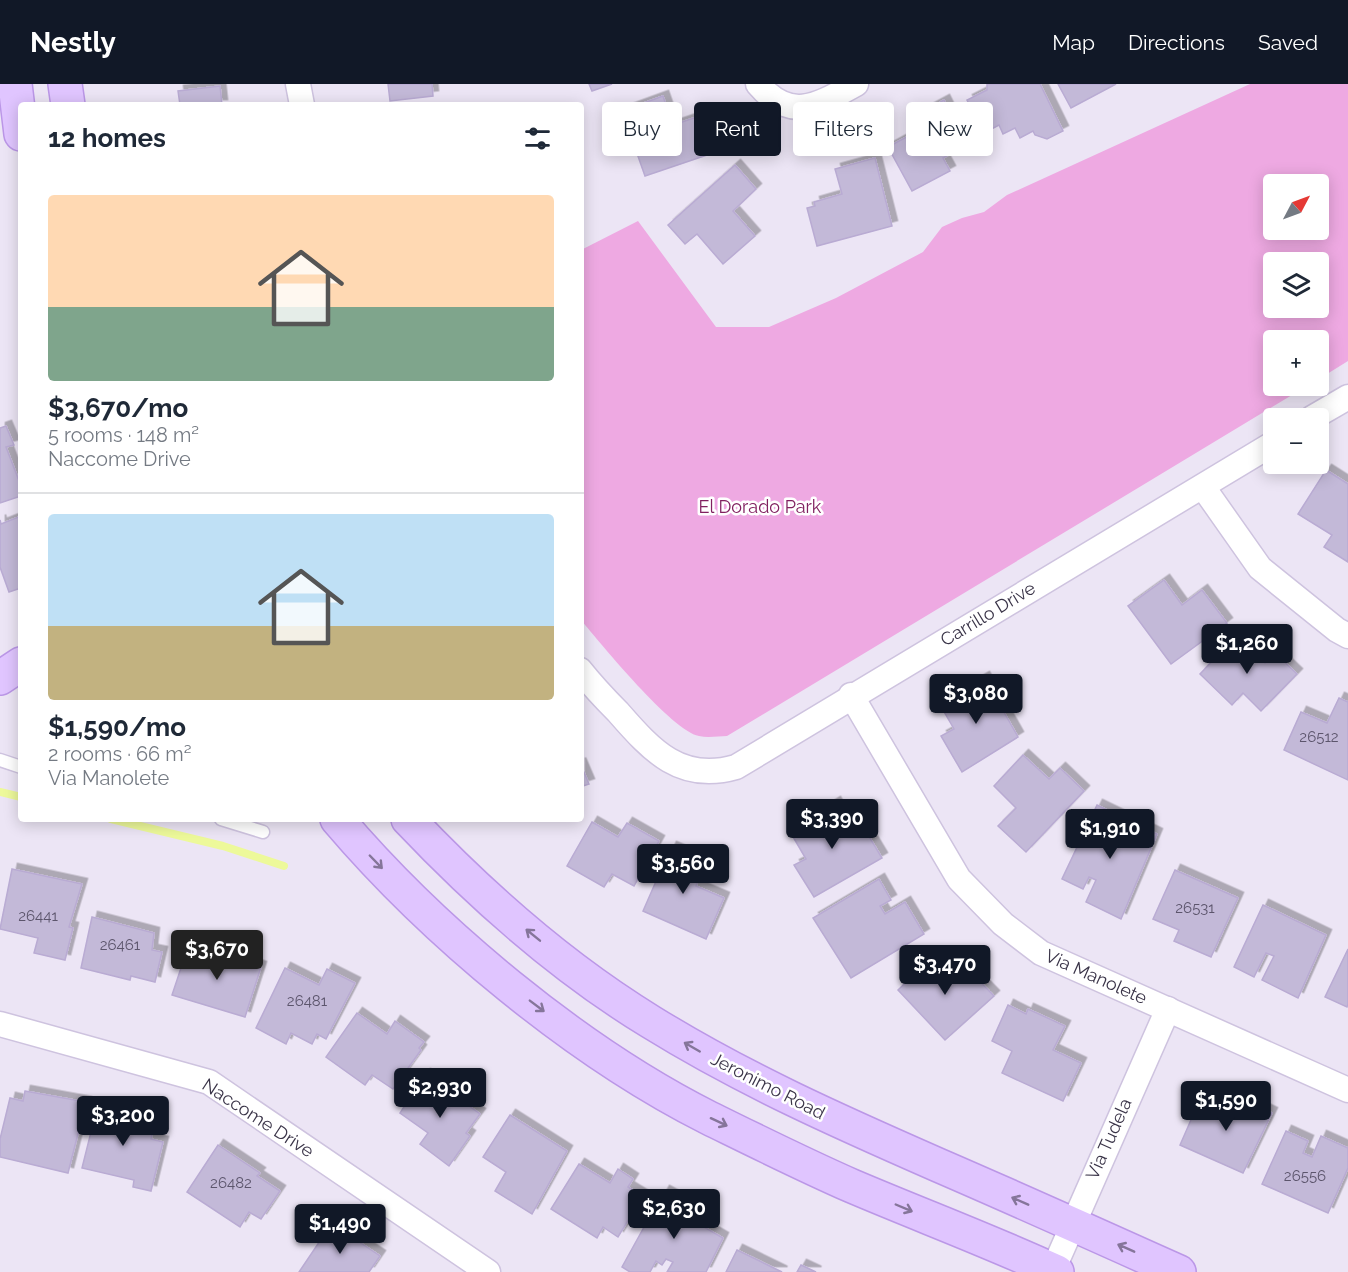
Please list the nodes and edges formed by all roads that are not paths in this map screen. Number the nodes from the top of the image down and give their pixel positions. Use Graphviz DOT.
graph roads {
  1 [pos="15,84"];
  2 [pos="64,84"];
  3 [pos="298,84"];
  4 [pos="856,84"];
  5 [pos="765,92"];
  6 [pos="67,102"];
  7 [pos="301,102"];
  8 [pos="18,109"];
  9 [pos="1348,397"];
  10 [pos="1329,408"];
  11 [pos="1263,449"];
  12 [pos="1203,487"];
  13 [pos="1348,636"];
  14 [pos="18,666"];
  15 [pos="584,674"];
  16 [pos="0,678"];
  17 [pos="851,695"];
  18 [pos="0,760"];
  19 [pos="18,766"];
  20 [pos="231,822"];
  21 [pos="340,822"];
  22 [pos="411,822"];
  23 [pos="263,832"];
  24 [pos="1168,1009"];
  25 [pos="0,1024"];
  26 [pos="1348,1090"];
  27 [pos="1074,1225"];
  28 [pos="475,1269"];
  29 [pos="1055,1271"];
  30 [pos="1179,1272"];
  1 -- 8 [label="main road"];
  2 -- 6 [label="main road"];
  3 -- 7 [label="street"];
  4 -- 5 [label="street"];
  9 -- 10 [label="street"];
  11 -- 12 [label="street, Carrillo Drive"];
  12 -- 13 [label="street"];
  12 -- 17 [label="street, Carrillo Drive"];
  14 -- 16 [label="main road"];
  15 -- 17 [label="street, Carrillo Drive"];
  17 -- 24 [label="street, Via Manolete"];
  18 -- 19 [label="lane"];
  20 -- 23 [label="lane"];
  21 -- 29 [label="main road, one-way"];
  27 -- 22 [label="main road, Jeronimo Road, one-way"];
  24 -- 26 [label="street, Via Manolete"];
  24 -- 27 [label="street, Via Tudela"];
  25 -- 28 [label="street, Naccome Drive"];
  27 -- 29 [label="street, Via Tudela"];
  30 -- 27 [label="main road, Jeronimo Road, one-way"];
}
